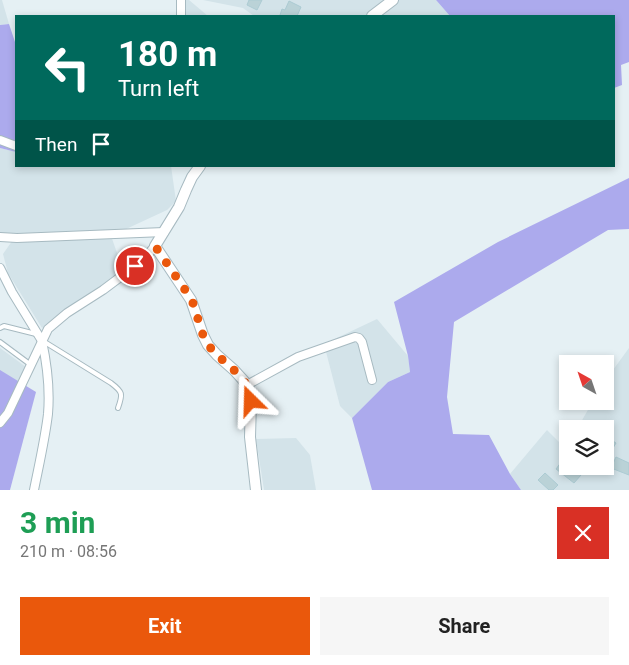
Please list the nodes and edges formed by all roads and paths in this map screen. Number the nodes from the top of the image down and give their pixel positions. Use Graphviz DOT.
graph roads {
  1 [pos="181,0"];
  2 [pos="393,0"];
  3 [pos="181,15"];
  4 [pos="373,15"];
  5 [pos="0,140"];
  6 [pos="15,146"];
  7 [pos="199,167"];
  8 [pos="164,232"];
  9 [pos="0,238"];
  10 [pos="155,246"];
  11 [pos="0,268"];
  12 [pos="0,328"];
  13 [pos="40,338"];
  14 [pos="0,342"];
  15 [pos="32,365"];
  16 [pos="372,380"];
  17 [pos="247,385"];
  18 [pos="118,408"];
  19 [pos="0,423"];
  20 [pos="34,490"];
  21 [pos="256,490"];
  1 -- 3 [label="street"];
  2 -- 4 [label="street"];
  5 -- 6 [label="street"];
  7 -- 8 [label="street"];
  8 -- 9 [label="street"];
  8 -- 10 [label="street"];
  10 -- 13 [label="street"];
  10 -- 17 [label="street"];
  11 -- 13 [label="street"];
  12 -- 13 [label="lane"];
  13 -- 15 [label="street"];
  13 -- 18 [label="lane"];
  13 -- 20 [label="street"];
  14 -- 15 [label="lane"];
  15 -- 19 [label="street"];
  16 -- 17 [label="street"];
  17 -- 21 [label="street"];
}
